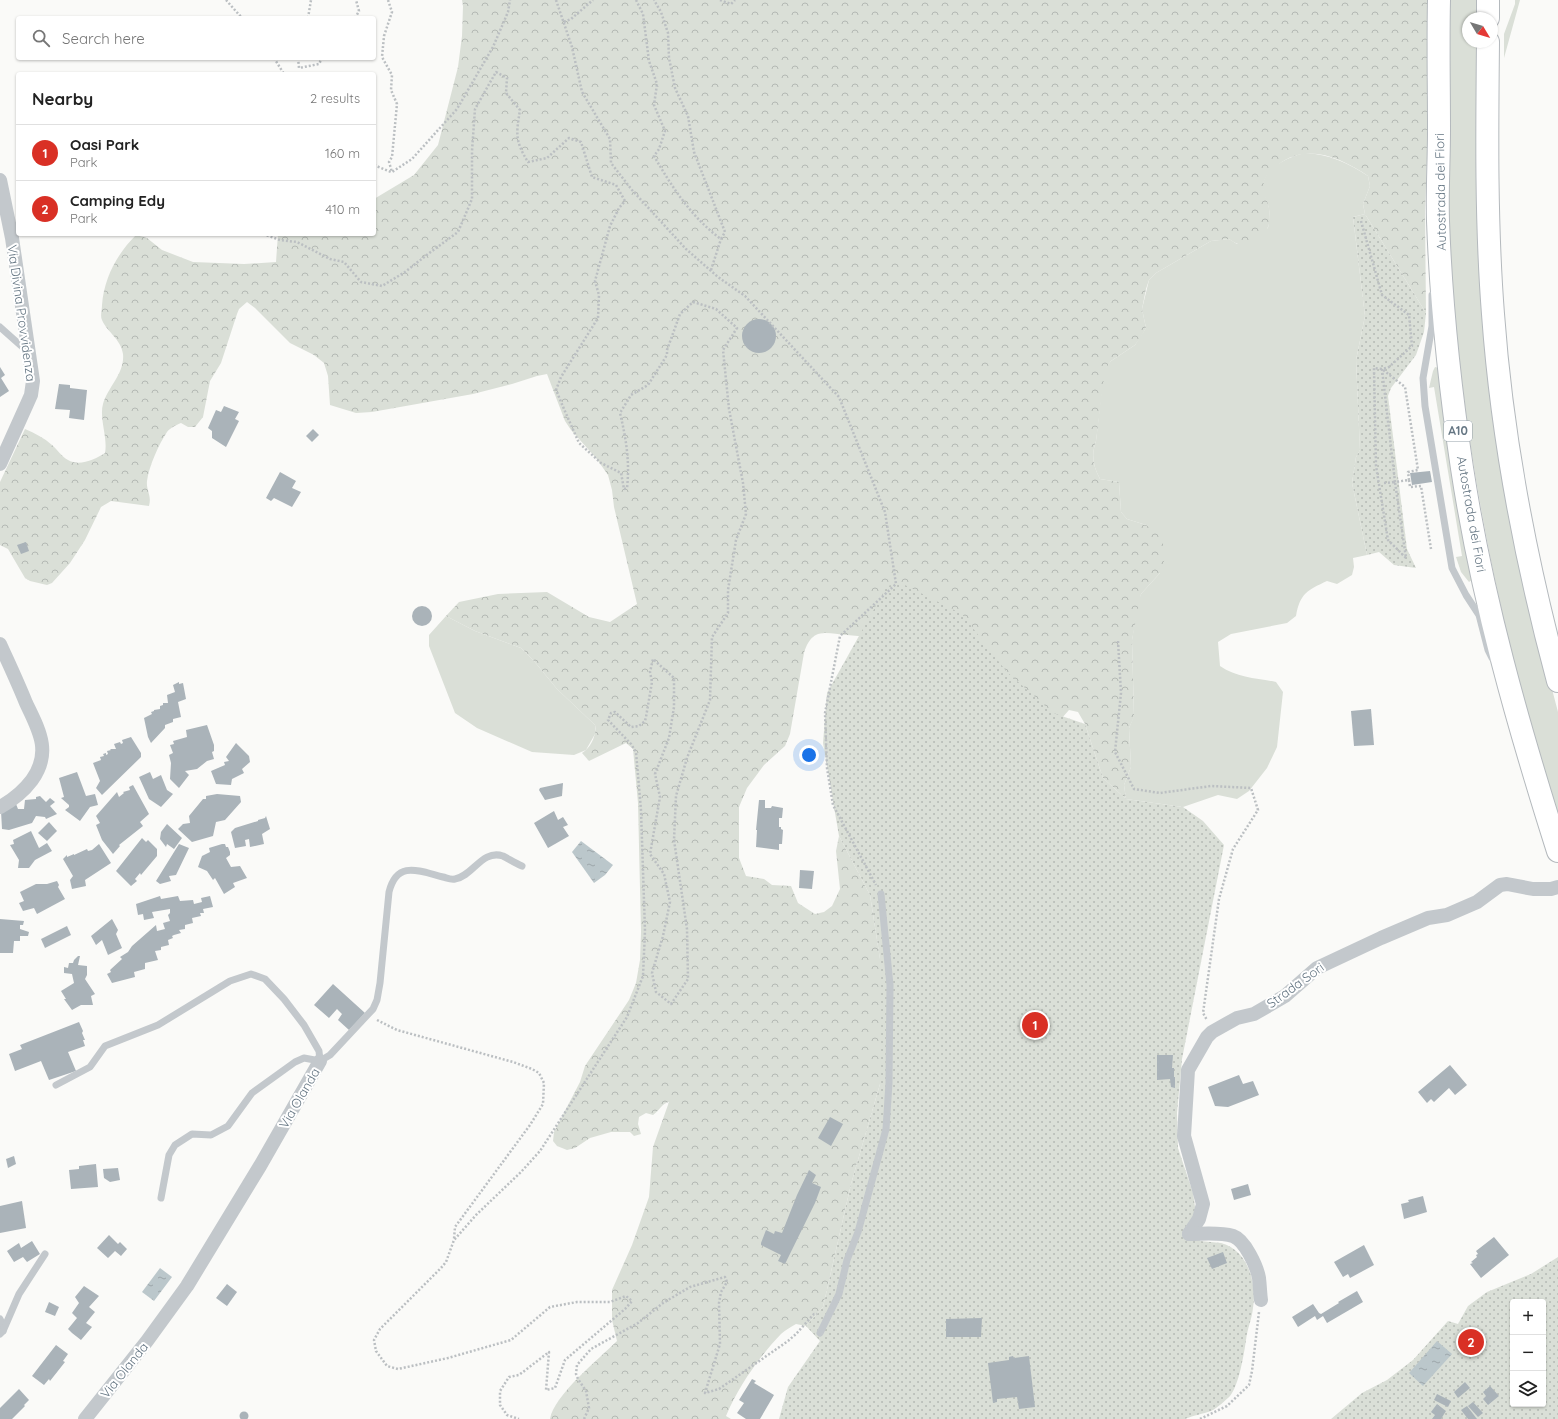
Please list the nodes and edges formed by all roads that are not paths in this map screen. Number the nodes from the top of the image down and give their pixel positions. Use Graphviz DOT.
graph roads {
  1 [pos="1439,0"];
  2 [pos="1488,0"];
  3 [pos="1488,12"];
  4 [pos="1488,48"];
  5 [pos="0,180"];
  6 [pos="1438,221"];
  7 [pos="1433,276"];
  8 [pos="1432,289"];
  9 [pos="0,327"];
  10 [pos="30,354"];
  11 [pos="0,464"];
  12 [pos="0,644"];
  13 [pos="1558,681"];
  14 [pos="1509,687"];
  15 [pos="0,807"];
  16 [pos="1558,850"];
  17 [pos="522,866"];
  18 [pos="1558,887"];
  19 [pos="881,894"];
  20 [pos="320,1061"];
  21 [pos="56,1085"];
  22 [pos="161,1198"];
  23 [pos="45,1254"];
  24 [pos="1261,1300"];
  25 [pos="0,1319"];
  26 [pos="2,1333"];
  27 [pos="820,1333"];
  28 [pos="85,1419"];
  1 -- 6 [label="highway, Autostrada dei Fiori / A10"];
  2 -- 3 [label="highway"];
  4 -- 13 [label="highway"];
  5 -- 10 [label="street, Via Divina Provvidenza"];
  6 -- 7 [label="lane"];
  6 -- 14 [label="highway, Autostrada dei Fiori / A10"];
  8 -- 14 [label="lane"];
  9 -- 10 [label="lane"];
  10 -- 11 [label="street, Via Divina Provvidenza"];
  12 -- 15 [label="street"];
  14 -- 16 [label="highway, Autostrada dei Fiori / A10"];
  17 -- 20 [label="lane"];
  18 -- 24 [label="street, Strada Sori"];
  19 -- 27 [label="lane"];
  20 -- 21 [label="lane, Via Olanda"];
  20 -- 22 [label="lane"];
  20 -- 28 [label="street, Via Olanda"];
  23 -- 26 [label="lane"];
  25 -- 26 [label="lane"];
}
